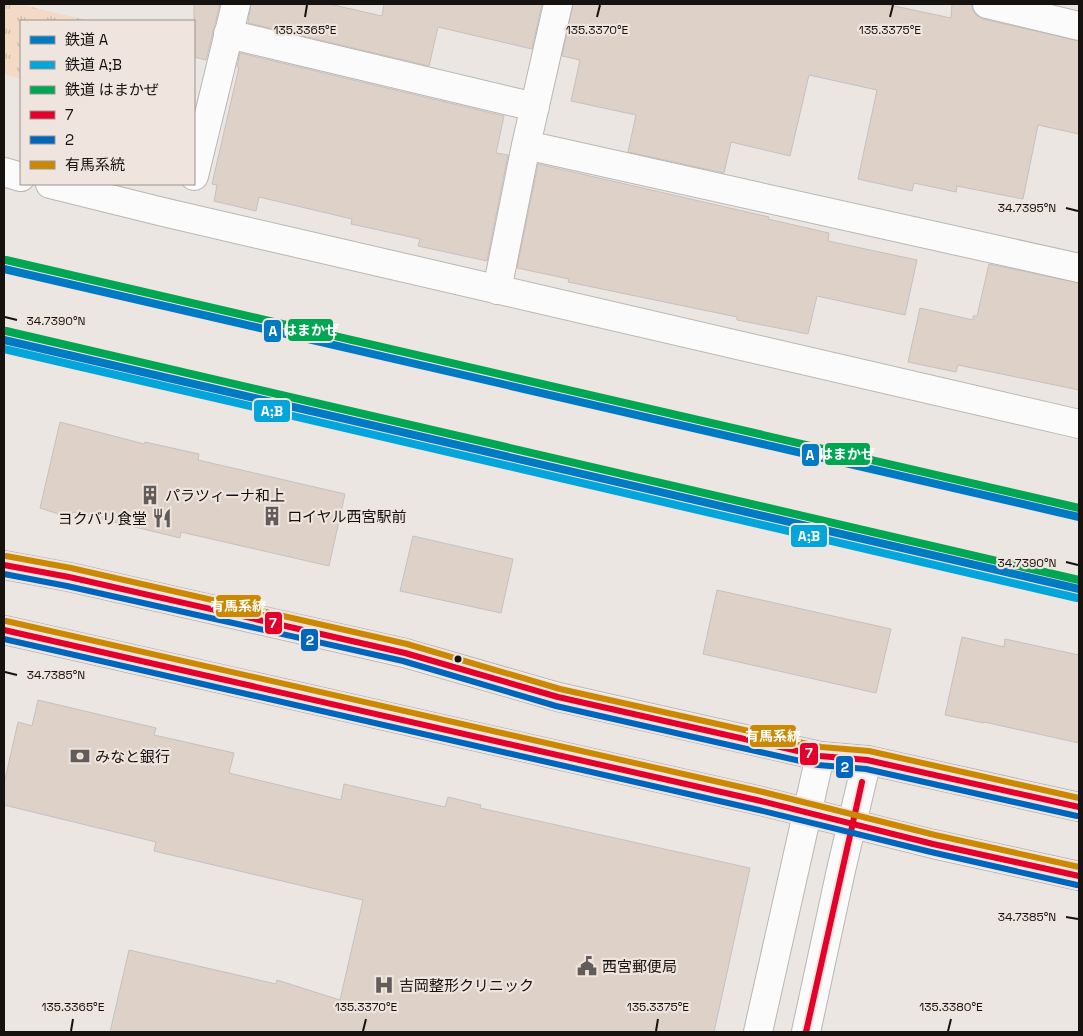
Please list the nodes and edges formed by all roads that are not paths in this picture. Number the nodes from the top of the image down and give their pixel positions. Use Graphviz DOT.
graph roads {
  1 [pos="236,4"];
  2 [pos="558,4"];
  3 [pos="987,4"];
  4 [pos="1079,26"];
  5 [pos="228,34"];
  6 [pos="535,107"];
  7 [pos="526,145"];
  8 [pos="4,172"];
  9 [pos="195,172"];
  10 [pos="20,176"];
  11 [pos="54,185"];
  12 [pos="192,185"];
  13 [pos="184,216"];
  14 [pos="1079,268"];
  15 [pos="497,290"];
  16 [pos="1079,424"];
  17 [pos="4,565"];
  18 [pos="4,630"];
  19 [pos="820,756"];
  20 [pos="867,760"];
  21 [pos="1079,808"];
  22 [pos="807,813"];
  23 [pos="852,824"];
  24 [pos="1079,876"];
  25 [pos="758,1032"];
  26 [pos="806,1032"];
  1 -- 5 [label="main road"];
  2 -- 6 [label="main road"];
  3 -- 4 [label="main road"];
  5 -- 6 [label="main road"];
  5 -- 9 [label="main road"];
  6 -- 7 [label="main road"];
  7 -- 14 [label="main road"];
  7 -- 15 [label="main road"];
  8 -- 10 [label="main road"];
  11 -- 13 [label="main road"];
  12 -- 13 [label="main road"];
  13 -- 15 [label="main road"];
  15 -- 16 [label="main road"];
  17 -- 19 [label="main road"];
  18 -- 22 [label="main road"];
  19 -- 20 [label="main road"];
  19 -- 22 [label="main road"];
  20 -- 21 [label="main road"];
  20 -- 23 [label="main road"];
  22 -- 23 [label="main road"];
  22 -- 25 [label="main road"];
  23 -- 24 [label="main road"];
  23 -- 26 [label="main road"];
}
